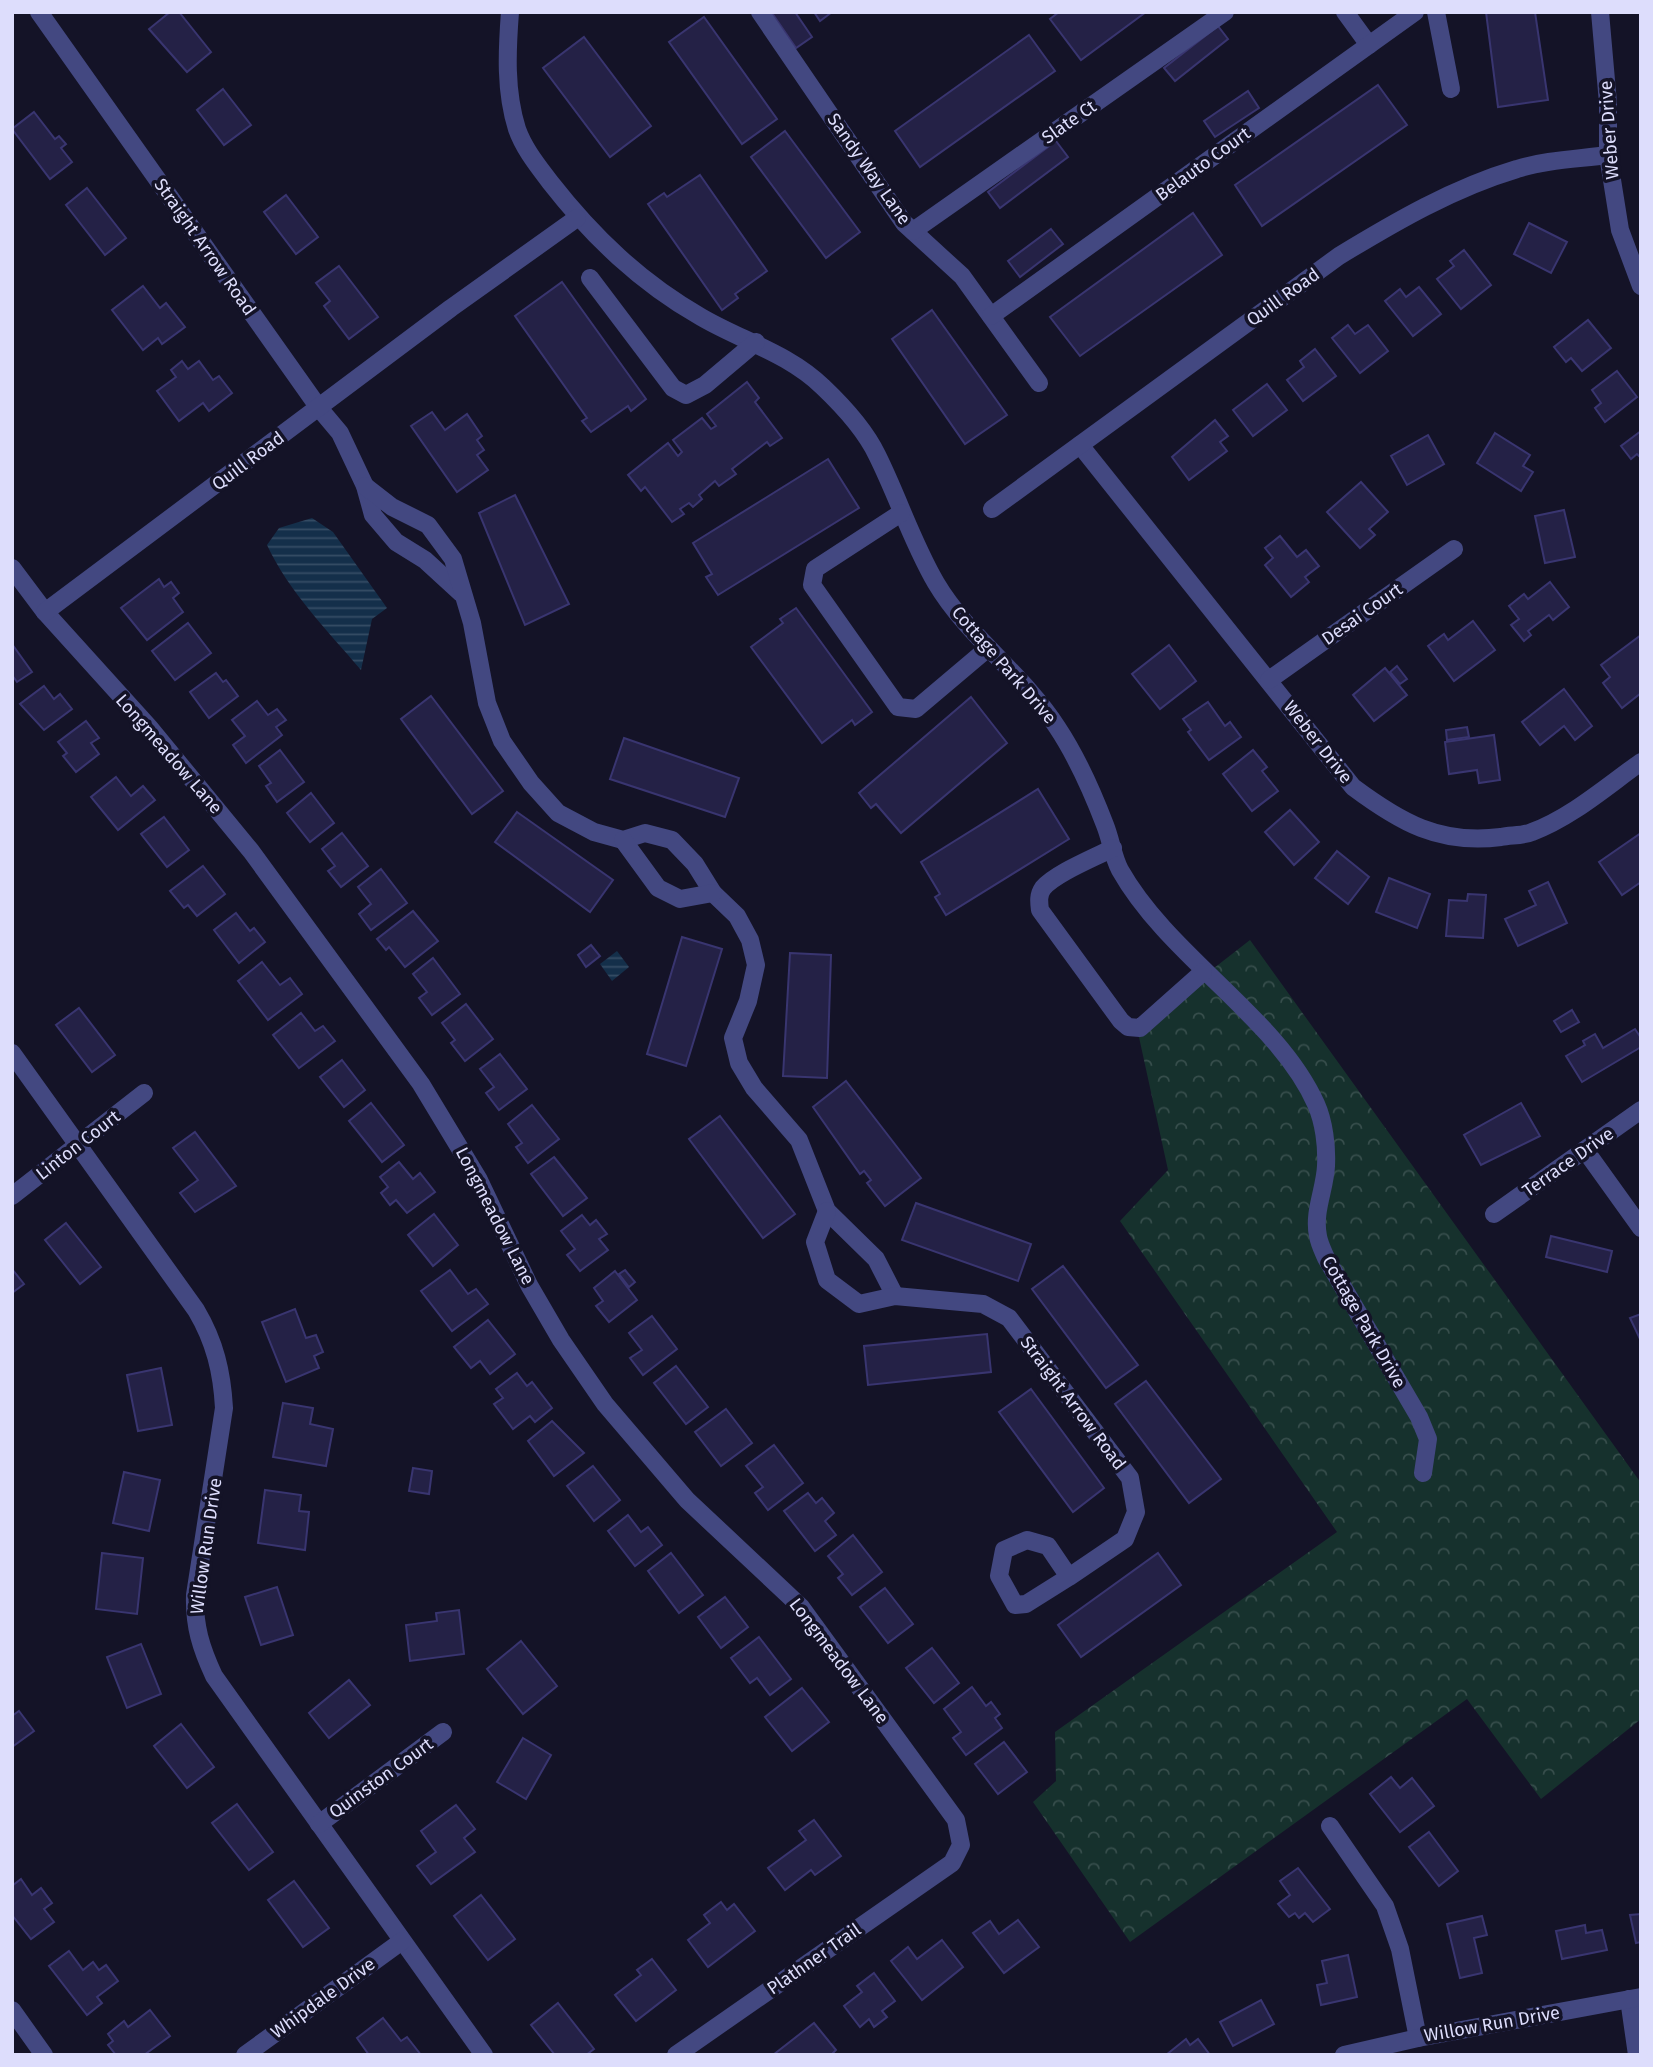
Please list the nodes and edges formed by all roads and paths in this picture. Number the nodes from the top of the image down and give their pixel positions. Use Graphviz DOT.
graph roads {
  1 [pos="39,12"];
  2 [pos="510,12"];
  3 [pos="760,12"];
  4 [pos="1225,12"];
  5 [pos="1345,12"];
  6 [pos="1415,12"];
  7 [pos="1436,12"];
  8 [pos="1600,12"];
  9 [pos="1369,45"];
  10 [pos="1451,89"];
  11 [pos="1608,155"];
  12 [pos="578,218"];
  13 [pos="913,231"];
  14 [pos="590,278"];
  15 [pos="1641,286"];
  16 [pos="991,316"];
  17 [pos="756,342"];
  18 [pos="1039,383"];
  19 [pos="319,408"];
  20 [pos="1080,445"];
  21 [pos="365,486"];
  22 [pos="992,509"];
  23 [pos="901,513"];
  24 [pos="1454,548"];
  25 [pos="12,568"];
  26 [pos="461,593"];
  27 [pos="45,612"];
  28 [pos="987,649"];
  29 [pos="1269,680"];
  30 [pos="1641,762"];
  31 [pos="623,840"];
  32 [pos="1112,848"];
  33 [pos="713,893"];
  34 [pos="1203,972"];
  35 [pos="12,1054"];
  36 [pos="144,1093"];
  37 [pos="1641,1110"];
  38 [pos="78,1146"];
  39 [pos="1585,1150"];
  40 [pos="12,1196"];
  41 [pos="827,1211"];
  42 [pos="1494,1213"];
  43 [pos="1641,1228"];
  44 [pos="895,1296"];
  45 [pos="1423,1472"];
  46 [pos="1069,1577"];
  47 [pos="443,1732"];
  48 [pos="319,1824"];
  49 [pos="1330,1826"];
  50 [pos="952,1863"];
  51 [pos="402,1941"];
  52 [pos="1635,1998"];
  53 [pos="12,2010"];
  54 [pos="1418,2038"];
  55 [pos="44,2055"];
  56 [pos="245,2055"];
  57 [pos="484,2055"];
  58 [pos="676,2055"];
  59 [pos="1344,2055"];
  60 [pos="1637,2055"];
  1 -- 19 [label="street, Straight Arrow Road"];
  2 -- 12 [label="street, Cottage Park Drive"];
  3 -- 13 [label="street, Sandy Way Lane"];
  4 -- 13 [label="street, Slate Ct"];
  5 -- 9 [label="street"];
  6 -- 9 [label="street, Belauto Court"];
  7 -- 10 [label="street"];
  8 -- 11 [label="street, Weber Drive"];
  9 -- 16 [label="street, Belauto Court"];
  11 -- 15 [label="street, Weber Drive"];
  11 -- 20 [label="street, Quill Road"];
  12 -- 17 [label="street, Cottage Park Drive"];
  12 -- 19 [label="street, Quill Road"];
  13 -- 16 [label="street, Sandy Way Lane"];
  14 -- 17 [label="street"];
  16 -- 18 [label="street, Sandy Way Lane"];
  17 -- 23 [label="street, Cottage Park Drive"];
  19 -- 21 [label="street, Straight Arrow Road"];
  19 -- 27 [label="street, Quill Road"];
  20 -- 22 [label="street, Quill Road"];
  20 -- 29 [label="street, Weber Drive"];
  21 -- 26 [label="street, Straight Arrow Road"];
  21 -- 26 [label="street, Straight Arrow Road"];
  23 -- 28 [label="street, Cottage Park Drive"];
  23 -- 28 [label="street"];
  24 -- 29 [label="street, Desai Court"];
  25 -- 27 [label="street, Longmeadow Lane"];
  26 -- 31 [label="street, Straight Arrow Road"];
  27 -- 50 [label="street, Longmeadow Lane"];
  28 -- 32 [label="street, Cottage Park Drive"];
  29 -- 30 [label="street, Weber Drive"];
  31 -- 33 [label="street"];
  31 -- 33 [label="street, Straight Arrow Road"];
  32 -- 34 [label="street, Cottage Park Drive"];
  32 -- 34 [label="street"];
  33 -- 41 [label="street, Straight Arrow Road"];
  34 -- 45 [label="street, Cottage Park Drive"];
  35 -- 38 [label="street, Willow Run Drive"];
  36 -- 38 [label="street, Linton Court"];
  37 -- 39 [label="street, Terrace Drive"];
  38 -- 40 [label="street, Linton Court"];
  38 -- 48 [label="street, Willow Run Drive"];
  39 -- 42 [label="street, Terrace Drive"];
  39 -- 43 [label="street"];
  41 -- 44 [label="street, Straight Arrow Road"];
  41 -- 44 [label="street, Straight Arrow Road"];
  44 -- 46 [label="street, Straight Arrow Road"];
  47 -- 48 [label="street, Quinston Court"];
  48 -- 51 [label="street, Willow Run Drive"];
  49 -- 54 [label="street"];
  50 -- 58 [label="street, Plathner Trail"];
  51 -- 56 [label="street, Whipdale Drive"];
  51 -- 57 [label="street, Willow Run Drive"];
  52 -- 54 [label="street, Willow Run Drive"];
  52 -- 60 [label="street"];
  53 -- 55 [label="street"];
  54 -- 59 [label="street, Willow Run Drive"];
}
